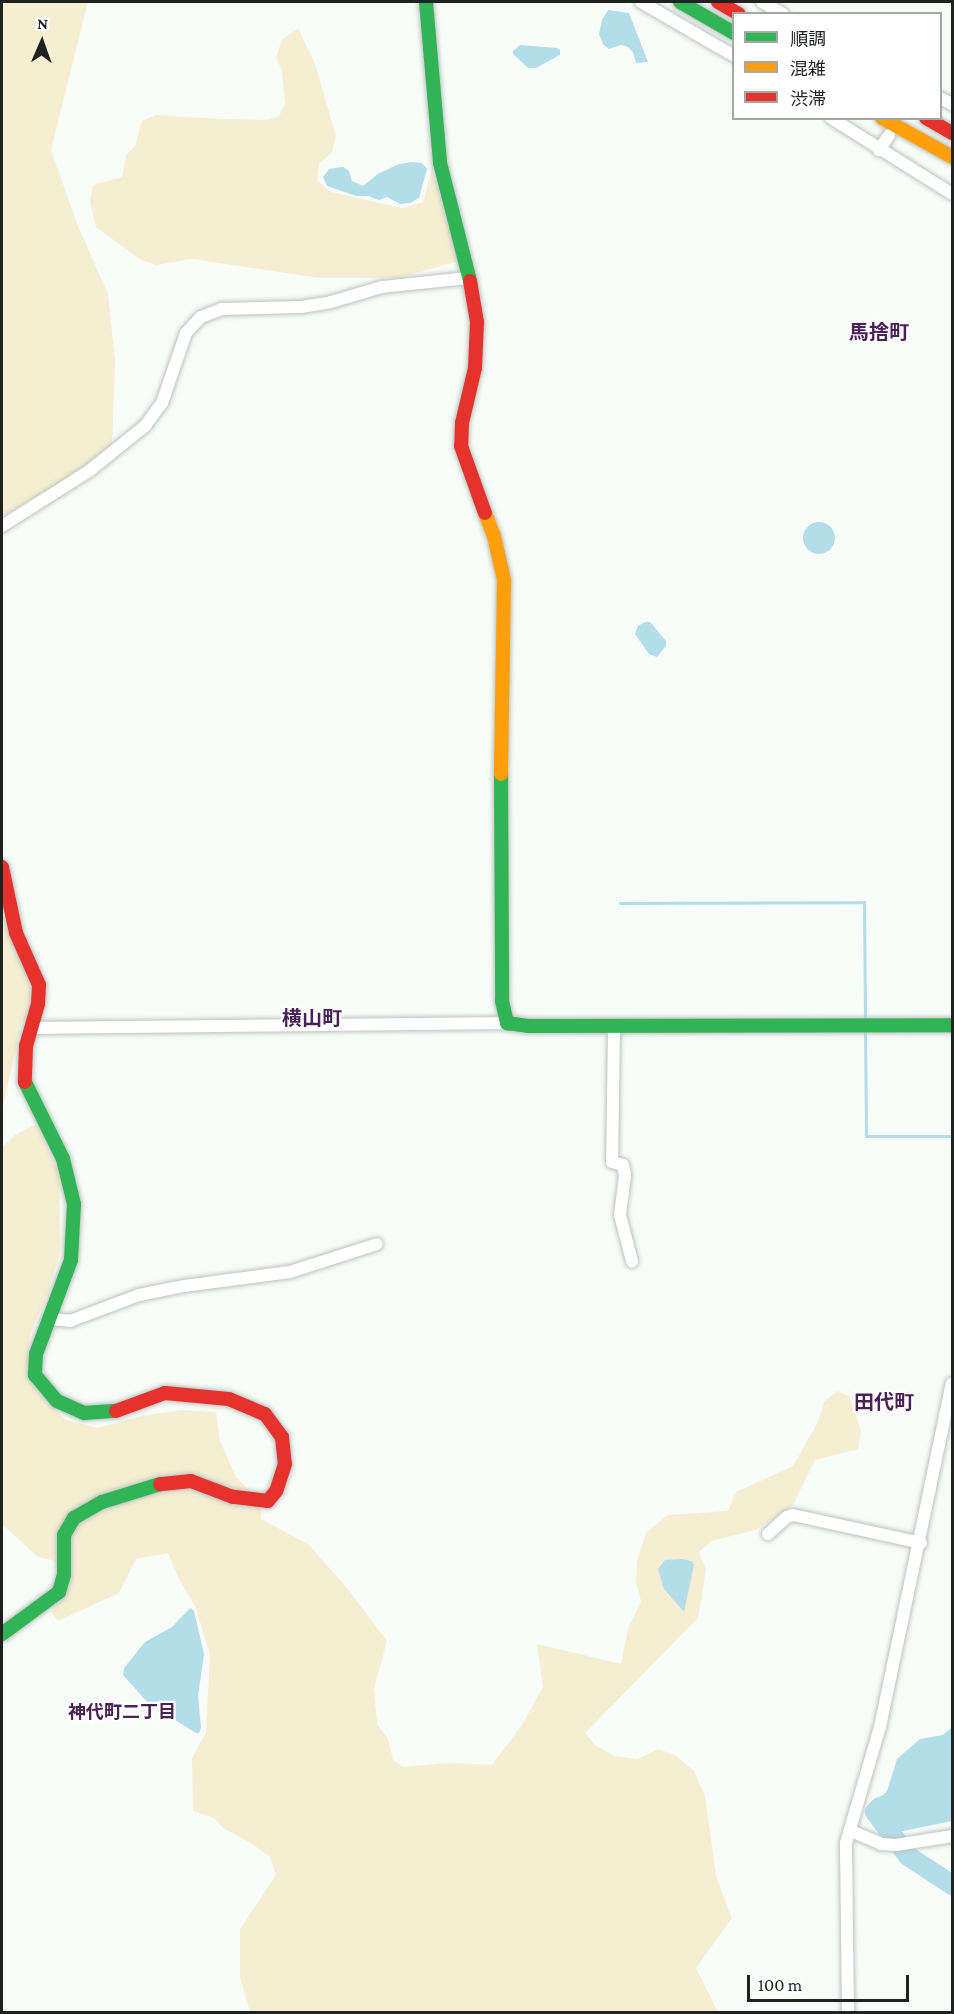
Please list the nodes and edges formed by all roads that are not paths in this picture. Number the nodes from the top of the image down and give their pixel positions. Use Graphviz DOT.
graph roads {
  1 [pos="426,2"];
  2 [pos="640,2"];
  3 [pos="680,2"];
  4 [pos="718,2"];
  5 [pos="762,2"];
  6 [pos="736,12"];
  7 [pos="780,12"];
  8 [pos="732,32"];
  9 [pos="732,55"];
  10 [pos="834,120"];
  11 [pos="886,120"];
  12 [pos="929,120"];
  13 [pos="952,133"];
  14 [pos="889,135"];
  15 [pos="879,150"];
  16 [pos="952,157"];
  17 [pos="952,194"];
  18 [pos="467,278"];
  19 [pos="2,526"];
  20 [pos="2,867"];
  21 [pos="507,1023"];
  22 [pos="952,1025"];
  23 [pos="614,1026"];
  24 [pos="32,1028"];
  25 [pos="377,1244"];
  26 [pos="632,1261"];
  27 [pos="49,1319"];
  28 [pos="952,1383"];
  29 [pos="768,1534"];
  30 [pos="921,1543"];
  31 [pos="2,1634"];
  32 [pos="851,1831"];
  33 [pos="952,1836"];
  34 [pos="848,2013"];
  1 -- 18 [label="main road"];
  2 -- 9 [label="street"];
  3 -- 8 [label="main road"];
  4 -- 6 [label="main road"];
  5 -- 7 [label="street"];
  10 -- 15 [label="street"];
  11 -- 16 [label="main road"];
  12 -- 13 [label="main road"];
  14 -- 15 [label="street"];
  15 -- 17 [label="street"];
  18 -- 19 [label="street"];
  18 -- 21 [label="main road"];
  20 -- 24 [label="main road"];
  21 -- 23 [label="main road"];
  21 -- 24 [label="street"];
  22 -- 23 [label="main road"];
  23 -- 26 [label="street"];
  24 -- 27 [label="main road"];
  25 -- 27 [label="street"];
  27 -- 31 [label="main road"];
  28 -- 30 [label="street"];
  29 -- 30 [label="street"];
  30 -- 32 [label="street"];
  32 -- 33 [label="street"];
  32 -- 34 [label="street"];
}
